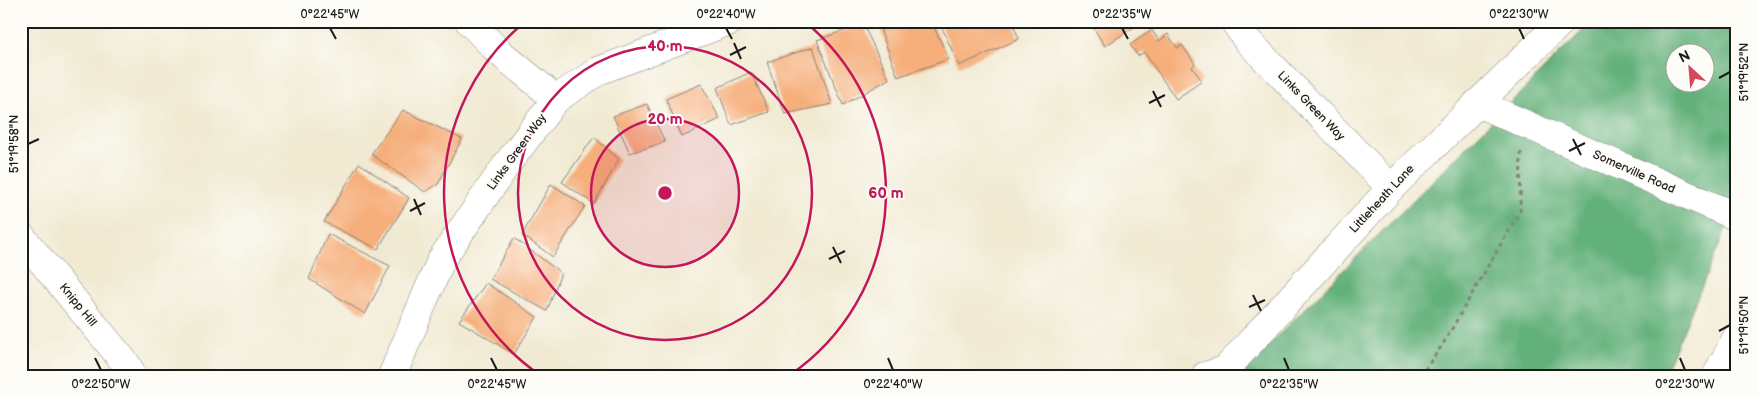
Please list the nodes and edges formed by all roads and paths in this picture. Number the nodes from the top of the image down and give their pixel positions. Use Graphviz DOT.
graph roads {
  1 [pos="469,21"];
  2 [pos="730,21"];
  3 [pos="1234,21"];
  4 [pos="1562,21"];
  5 [pos="556,99"];
  6 [pos="1477,103"];
  7 [pos="1524,124"];
  8 [pos="1391,188"];
  9 [pos="1737,217"];
  10 [pos="21,236"];
  11 [pos="1737,338"];
  12 [pos="133,376"];
  13 [pos="392,376"];
  14 [pos="1205,376"];
  15 [pos="1420,376"];
  16 [pos="1716,376"];
  1 -- 5 [label="street"];
  2 -- 5 [label="street, Links Green Way"];
  3 -- 8 [label="street, Links Green Way"];
  4 -- 6 [label="street, Littleheath Lane"];
  5 -- 13 [label="street, Links Green Way"];
  6 -- 7 [label="street, Somerville Road"];
  6 -- 8 [label="street, Littleheath Lane"];
  7 -- 9 [label="street, Somerville Road"];
  7 -- 15 [label="path"];
  8 -- 14 [label="street, Littleheath Lane"];
  10 -- 12 [label="street, Knipp Hill"];
  11 -- 16 [label="street"];
}
